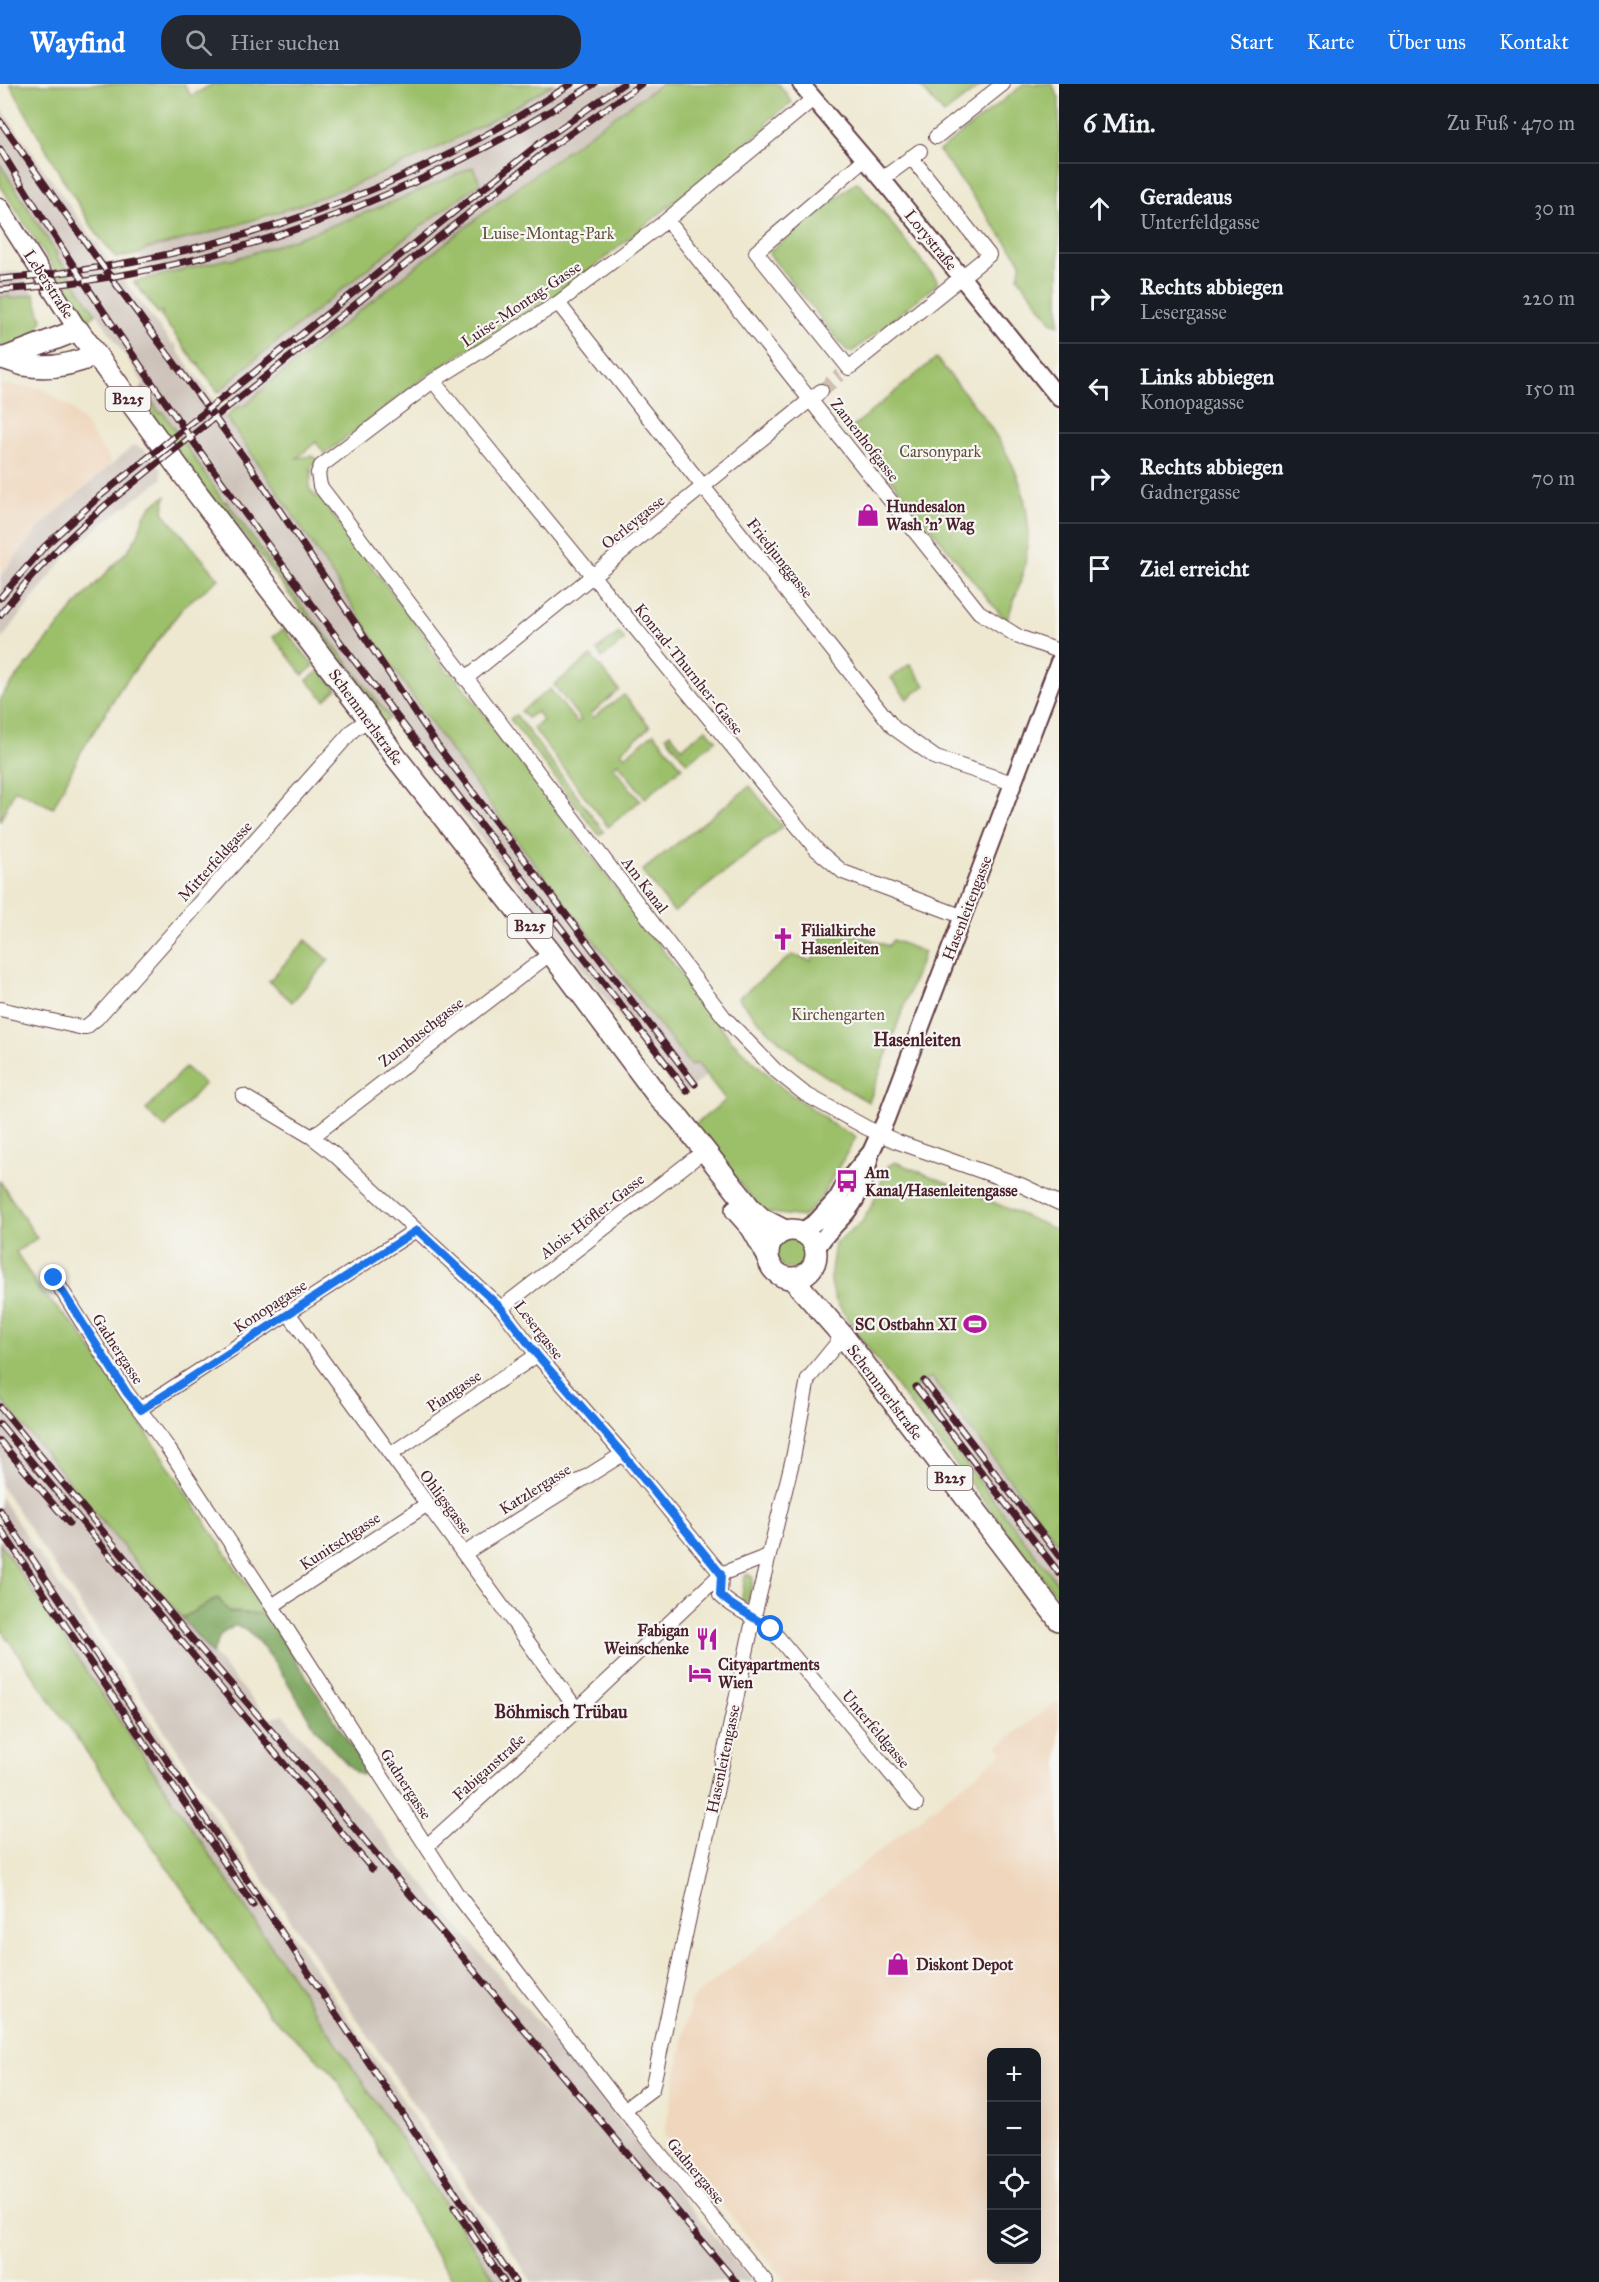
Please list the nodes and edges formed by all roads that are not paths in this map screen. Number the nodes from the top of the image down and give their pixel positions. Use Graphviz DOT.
graph roads {
  1 [pos="801,84"];
  2 [pos="1003,84"];
  3 [pos="813,99"];
  4 [pos="936,138"];
  5 [pos="865,159"];
  6 [pos="882,179"];
  7 [pos="0,208"];
  8 [pos="667,220"];
  9 [pos="961,277"];
  10 [pos="558,303"];
  11 [pos="78,330"];
  12 [pos="95,355"];
  13 [pos="2,358"];
  14 [pos="433,381"];
  15 [pos="816,394"];
  16 [pos="1059,398"];
  17 [pos="327,461"];
  18 [pos="703,486"];
  19 [pos="592,575"];
  20 [pos="1059,651"];
  21 [pos="1059,662"];
  22 [pos="465,679"];
  23 [pos="369,719"];
  24 [pos="1013,783"];
  25 [pos="964,917"];
  26 [pos="551,953"];
  27 [pos="0,1009"];
  28 [pos="243,1096"];
  29 [pos="880,1134"];
  30 [pos="312,1137"];
  31 [pos="870,1152"];
  32 [pos="698,1155"];
  33 [pos="1059,1203"];
  34 [pos="417,1230"];
  35 [pos="793,1231"];
  36 [pos="816,1250"];
  37 [pos="768,1256"];
  38 [pos="801,1274"];
  39 [pos="54,1278"];
  40 [pos="501,1308"];
  41 [pos="289,1314"];
  42 [pos="843,1336"];
  43 [pos="537,1355"];
  44 [pos="141,1410"];
  45 [pos="391,1454"];
  46 [pos="623,1454"];
  47 [pos="426,1504"];
  48 [pos="465,1553"];
  49 [pos="768,1556"];
  50 [pos="721,1574"];
  51 [pos="272,1606"];
  52 [pos="754,1616"];
  53 [pos="1059,1620"];
  54 [pos="577,1710"];
  55 [pos="916,1804"];
  56 [pos="427,1846"];
  57 [pos="624,2110"];
  58 [pos="766,2282"];
  1 -- 3 [label="street, Lorystraße"];
  2 -- 4 [label="street"];
  3 -- 5 [label="street, Lorystraße"];
  3 -- 8 [label="street, Luise-Montag-Gasse"];
  5 -- 6 [label="street, Lorystraße"];
  5 -- 9 [label="street"];
  6 -- 9 [label="street, Lorystraße"];
  6 -- 9 [label="street"];
  7 -- 11 [label="main road, Leberstraße"];
  8 -- 10 [label="street, Luise-Montag-Gasse"];
  8 -- 15 [label="street, Zamenhofgasse"];
  9 -- 16 [label="street, Lorystraße"];
  10 -- 14 [label="street, Luise-Montag-Gasse"];
  10 -- 18 [label="street, Friedjunggasse"];
  11 -- 12 [label="main road, Schemmerlstraße / B225"];
  11 -- 13 [label="main road"];
  12 -- 13 [label="main road"];
  12 -- 23 [label="main road, Schemmerlstraße / B225"];
  14 -- 17 [label="street, Luise-Montag-Gasse"];
  14 -- 19 [label="street, Konrad-Thurnher-Gasse"];
  15 -- 18 [label="street, Oerleygasse"];
  15 -- 20 [label="street, Zamenhofgasse"];
  17 -- 22 [label="street, Am Kanal"];
  18 -- 19 [label="street, Oerleygasse"];
  18 -- 24 [label="street, Friedjunggasse"];
  19 -- 22 [label="street, Oerleygasse"];
  19 -- 25 [label="street, Konrad-Thurnher-Gasse"];
  21 -- 24 [label="street, Hasenleitengasse"];
  22 -- 29 [label="street, Am Kanal"];
  23 -- 26 [label="main road, Schemmerlstraße / B225"];
  23 -- 27 [label="street, Mitterfeldgasse"];
  24 -- 25 [label="street, Hasenleitengasse"];
  25 -- 29 [label="street, Hasenleitengasse"];
  26 -- 30 [label="street, Zumbuschgasse"];
  26 -- 32 [label="main road, Schemmerlstraße / B225"];
  28 -- 30 [label="street, Lesergasse"];
  29 -- 31 [label="street, Hasenleitengasse"];
  29 -- 33 [label="street, Am Kanal"];
  30 -- 34 [label="street, Lesergasse"];
  31 -- 35 [label="street, Hasenleitengasse"];
  31 -- 36 [label="street, Hasenleitengasse"];
  32 -- 35 [label="main road, Schemmerlstraße / B225"];
  32 -- 37 [label="main road, Schemmerlstraße / B225"];
  32 -- 40 [label="street, Alois-Höfler-Gasse"];
  34 -- 40 [label="street, Lesergasse"];
  34 -- 41 [label="street, Konopagasse"];
  35 -- 36 [label="main road, B225"];
  35 -- 37 [label="main road"];
  36 -- 38 [label="main road"];
  37 -- 38 [label="main road, B225"];
  38 -- 42 [label="main road, Schemmerlstraße / B225"];
  39 -- 44 [label="street, Gadnergasse"];
  40 -- 43 [label="street, Lesergasse"];
  41 -- 44 [label="street, Konopagasse"];
  41 -- 45 [label="street, Ohligsgasse"];
  42 -- 49 [label="street, Hasenleitengasse"];
  42 -- 53 [label="main road, Schemmerlstraße / B225"];
  43 -- 45 [label="street, Piangasse"];
  43 -- 46 [label="street, Lesergasse"];
  44 -- 51 [label="street, Gadnergasse"];
  45 -- 47 [label="street, Ohligsgasse"];
  46 -- 48 [label="street, Katzlergasse"];
  46 -- 50 [label="street, Lesergasse"];
  47 -- 48 [label="street, Ohligsgasse"];
  47 -- 51 [label="street, Kunitschgasse"];
  48 -- 54 [label="street, Ohligsgasse"];
  49 -- 50 [label="street, Fabiganstraße"];
  49 -- 52 [label="street, Hasenleitengasse"];
  50 -- 52 [label="street, Unterfeldgasse"];
  50 -- 54 [label="street, Fabiganstraße"];
  51 -- 56 [label="street, Gadnergasse"];
  52 -- 55 [label="street, Unterfeldgasse"];
  52 -- 57 [label="street, Hasenleitengasse"];
  54 -- 56 [label="street, Fabiganstraße"];
  56 -- 57 [label="street, Gadnergasse"];
  57 -- 58 [label="street, Gadnergasse"];
}
